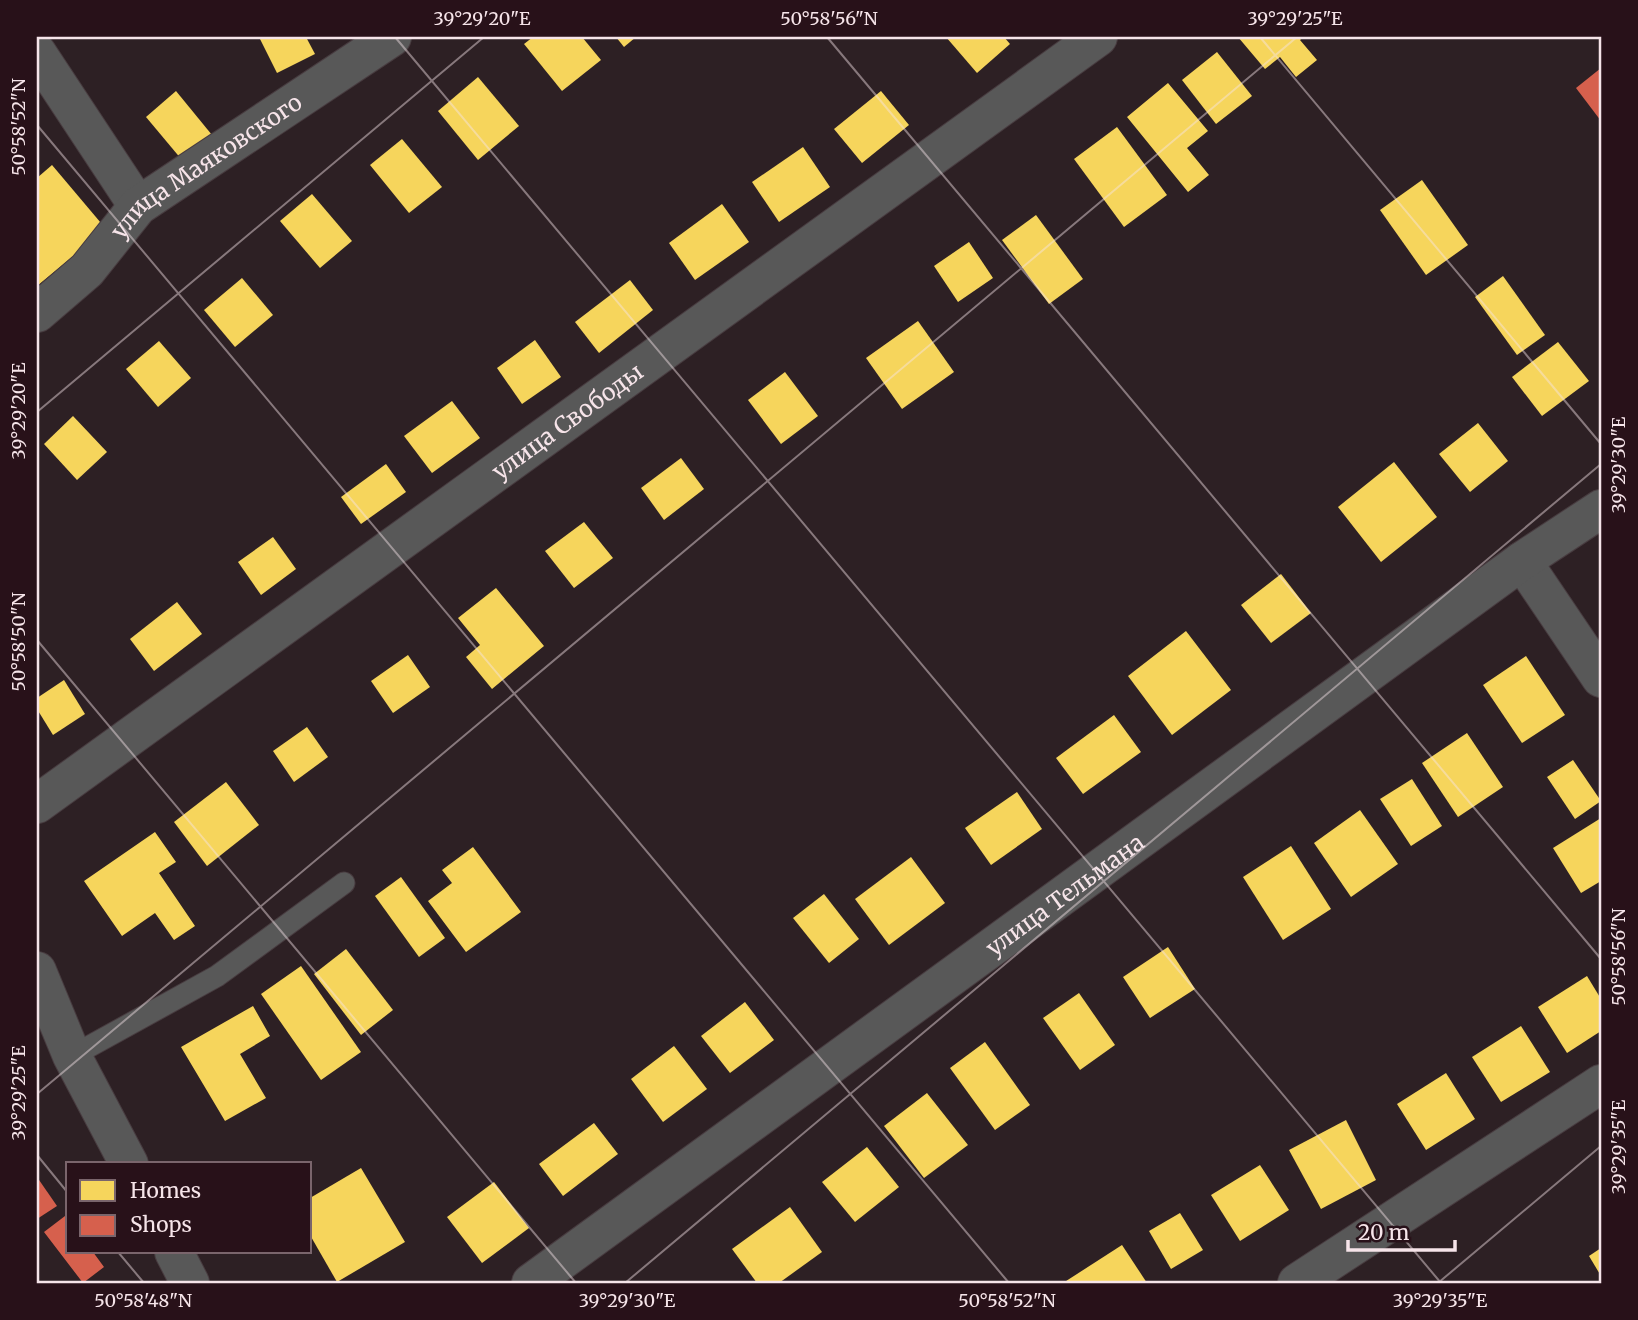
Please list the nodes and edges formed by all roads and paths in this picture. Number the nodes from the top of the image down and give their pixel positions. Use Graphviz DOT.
graph roads {
  1 [pos="391,37"];
  2 [pos="1098,37"];
  3 [pos="39,64"];
  4 [pos="138,206"];
  5 [pos="37,313"];
  6 [pos="1601,509"];
  7 [pos="1522,561"];
  8 [pos="1601,678"];
  9 [pos="37,804"];
  10 [pos="344,883"];
  11 [pos="37,971"];
  12 [pos="72,1056"];
  13 [pos="1601,1084"];
  14 [pos="127,1162"];
  15 [pos="175,1254"];
  16 [pos="190,1283"];
  17 [pos="531,1283"];
  18 [pos="1297,1283"];
  1 -- 4 [label="street, улица Маяковского"];
  2 -- 9 [label="street, улица Свободы"];
  3 -- 4 [label="street"];
  4 -- 5 [label="street, улица Маяковского"];
  6 -- 7 [label="street, улица Тельмана"];
  7 -- 8 [label="street"];
  7 -- 17 [label="street, улица Тельмана"];
  10 -- 12 [label="lane"];
  11 -- 12 [label="street"];
  12 -- 14 [label="street"];
  13 -- 18 [label="street"];
  15 -- 16 [label="street"];
}
